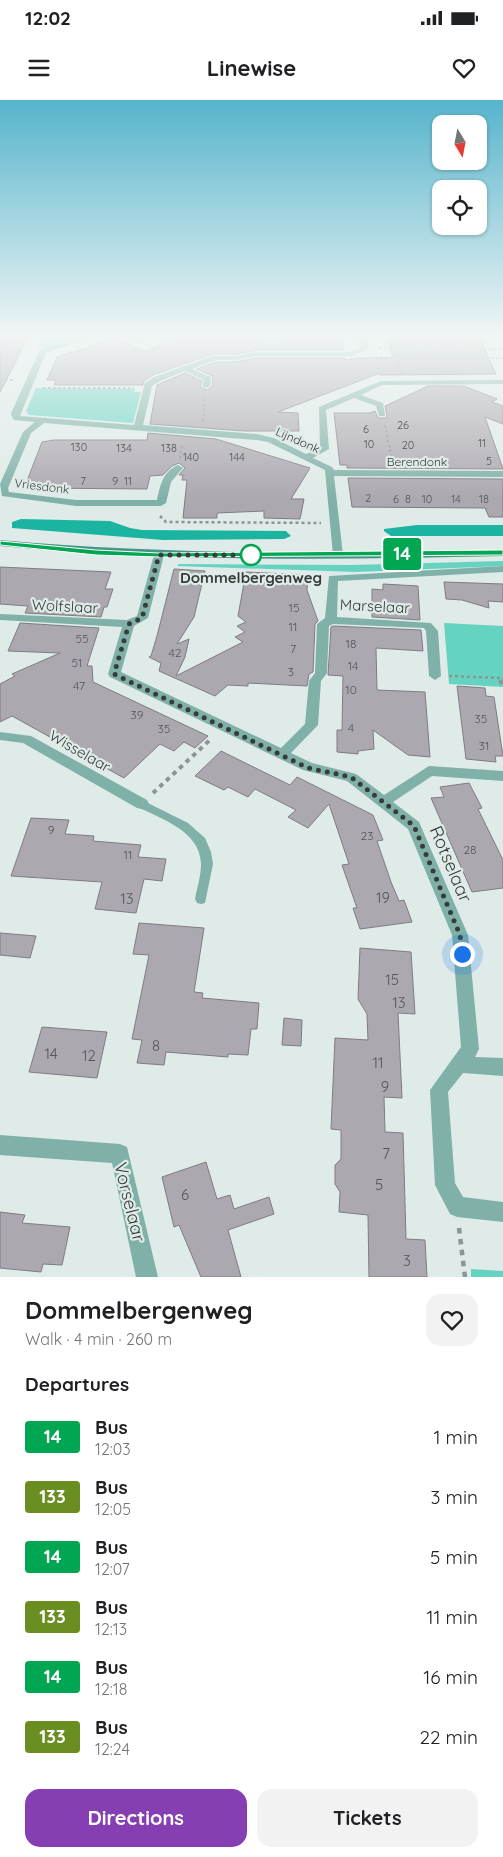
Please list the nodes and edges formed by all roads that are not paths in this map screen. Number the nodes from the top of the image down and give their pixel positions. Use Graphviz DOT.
graph roads {
  1 [pos="26,389"];
  2 [pos="147,389"];
  3 [pos="368,389"];
  4 [pos="354,395"];
  5 [pos="382,414"];
  6 [pos="41,421"];
  7 [pos="138,428"];
  8 [pos="307,458"];
  9 [pos="178,468"];
  10 [pos="331,473"];
  11 [pos="503,474"];
  12 [pos="162,503"];
  13 [pos="160,515"];
  14 [pos="0,543"];
  15 [pos="503,552"];
  16 [pos="159,555"];
  17 [pos="338,555"];
  18 [pos="503,569"];
  19 [pos="0,617"];
  20 [pos="327,622"];
  21 [pos="129,624"];
  22 [pos="435,676"];
  23 [pos="0,736"];
  24 [pos="282,755"];
  25 [pos="503,776"];
  26 [pos="384,801"];
  27 [pos="142,804"];
  28 [pos="201,899"];
  29 [pos="459,1064"];
  30 [pos="503,1067"];
  31 [pos="0,1145"];
  32 [pos="503,1212"];
  33 [pos="148,1277"];
  1 -- 6 [label="street, Lijndonk"];
  2 -- 7 [label="street"];
  3 -- 4 [label="street"];
  4 -- 5 [label="street"];
  4 -- 8 [label="street"];
  6 -- 7 [label="street, Lijndonk"];
  6 -- 12 [label="street, Vriesdonk"];
  7 -- 8 [label="street, Lijndonk"];
  8 -- 10 [label="street, Lijndonk"];
  9 -- 12 [label="street"];
  10 -- 11 [label="street, Berendonk"];
  10 -- 17 [label="street, Lijndonk"];
  12 -- 13 [label="street"];
  14 -- 16 [label="street"];
  15 -- 17 [label="street"];
  16 -- 17 [label="street"];
  16 -- 21 [label="street, Rotselaar"];
  18 -- 20 [label="street, Marselaar"];
  19 -- 21 [label="street, Wolfslaar"];
  20 -- 22 [label="street, Marselaar"];
  20 -- 24 [label="street, Marselaar"];
  21 -- 24 [label="street, Rotselaar"];
  23 -- 27 [label="street, Wisselaar"];
  24 -- 26 [label="street, Rotselaar"];
  25 -- 26 [label="street"];
  26 -- 29 [label="street, Rotselaar"];
  27 -- 28 [label="lane"];
  29 -- 30 [label="street"];
  29 -- 32 [label="street, Rotselaar"];
  31 -- 33 [label="street, Vorselaar"];
}
